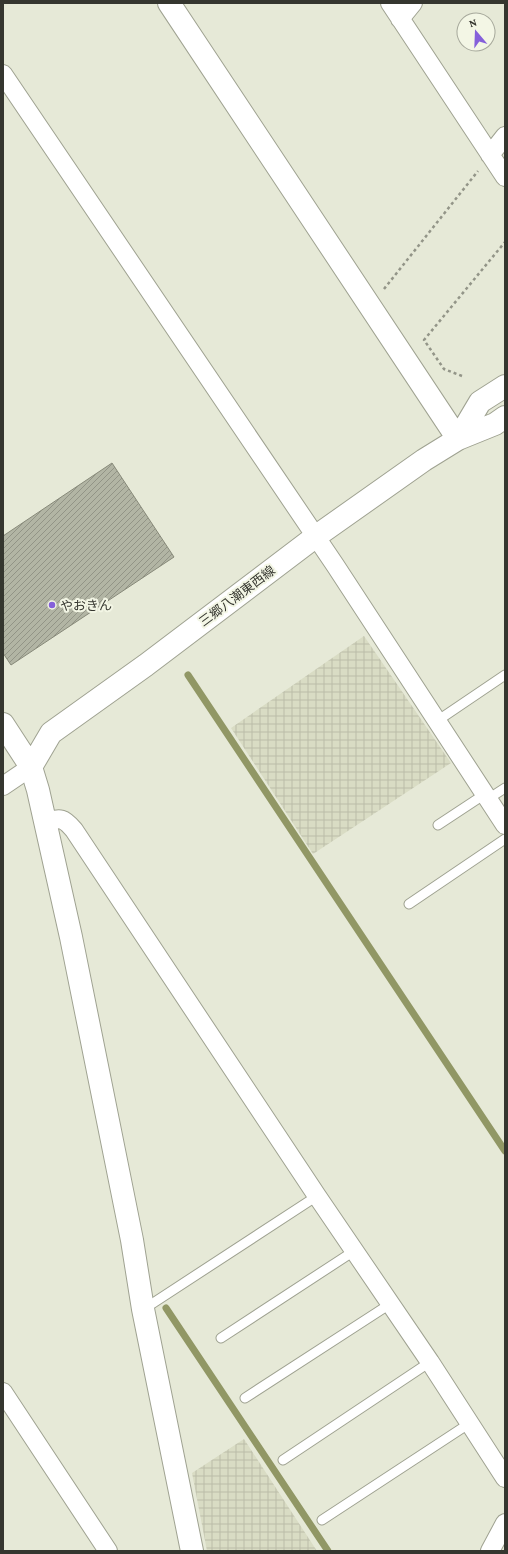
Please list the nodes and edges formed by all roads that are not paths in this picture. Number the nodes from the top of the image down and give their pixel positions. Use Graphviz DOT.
graph roads {
  1 [pos="169,3"];
  2 [pos="390,3"];
  3 [pos="413,3"];
  4 [pos="400,19"];
  5 [pos="3,74"];
  6 [pos="505,136"];
  7 [pos="490,155"];
  8 [pos="505,177"];
  9 [pos="505,386"];
  10 [pos="505,417"];
  11 [pos="458,439"];
  12 [pos="315,537"];
  13 [pos="505,675"];
  14 [pos="437,721"];
  15 [pos="3,724"];
  16 [pos="31,767"];
  17 [pos="3,786"];
  18 [pos="505,788"];
  19 [pos="486,796"];
  20 [pos="45,822"];
  21 [pos="438,825"];
  22 [pos="505,825"];
  23 [pos="505,839"];
  24 [pos="409,904"];
  25 [pos="317,1196"];
  26 [pos="354,1250"];
  27 [pos="390,1304"];
  28 [pos="143,1309"];
  29 [pos="221,1338"];
  30 [pos="430,1362"];
  31 [pos="3,1392"];
  32 [pos="245,1398"];
  33 [pos="470,1423"];
  34 [pos="284,1460"];
  35 [pos="505,1478"];
  36 [pos="322,1520"];
  37 [pos="505,1523"];
  38 [pos="107,1551"];
  39 [pos="192,1551"];
  40 [pos="490,1551"];
  1 -- 11 [label="street"];
  2 -- 4 [label="street"];
  3 -- 4 [label="street"];
  4 -- 7 [label="street"];
  5 -- 12 [label="street"];
  6 -- 7 [label="street"];
  7 -- 8 [label="street"];
  9 -- 11 [label="street, 三郷八潮東西線"];
  10 -- 11 [label="street, 三郷八潮東西線"];
  11 -- 12 [label="street, 三郷八潮東西線"];
  12 -- 14 [label="street"];
  12 -- 16 [label="street, 三郷八潮東西線"];
  13 -- 14 [label="lane"];
  14 -- 19 [label="street"];
  15 -- 16 [label="street"];
  16 -- 17 [label="street"];
  16 -- 20 [label="street"];
  18 -- 19 [label="lane"];
  19 -- 21 [label="lane"];
  19 -- 22 [label="street"];
  20 -- 25 [label="street"];
  20 -- 28 [label="street"];
  23 -- 24 [label="lane"];
  25 -- 26 [label="street"];
  25 -- 28 [label="lane"];
  26 -- 27 [label="street"];
  26 -- 29 [label="lane"];
  27 -- 30 [label="street"];
  27 -- 32 [label="lane"];
  28 -- 39 [label="street"];
  30 -- 33 [label="street"];
  30 -- 34 [label="lane"];
  31 -- 38 [label="street"];
  33 -- 35 [label="street"];
  33 -- 36 [label="lane"];
  37 -- 40 [label="street"];
}
